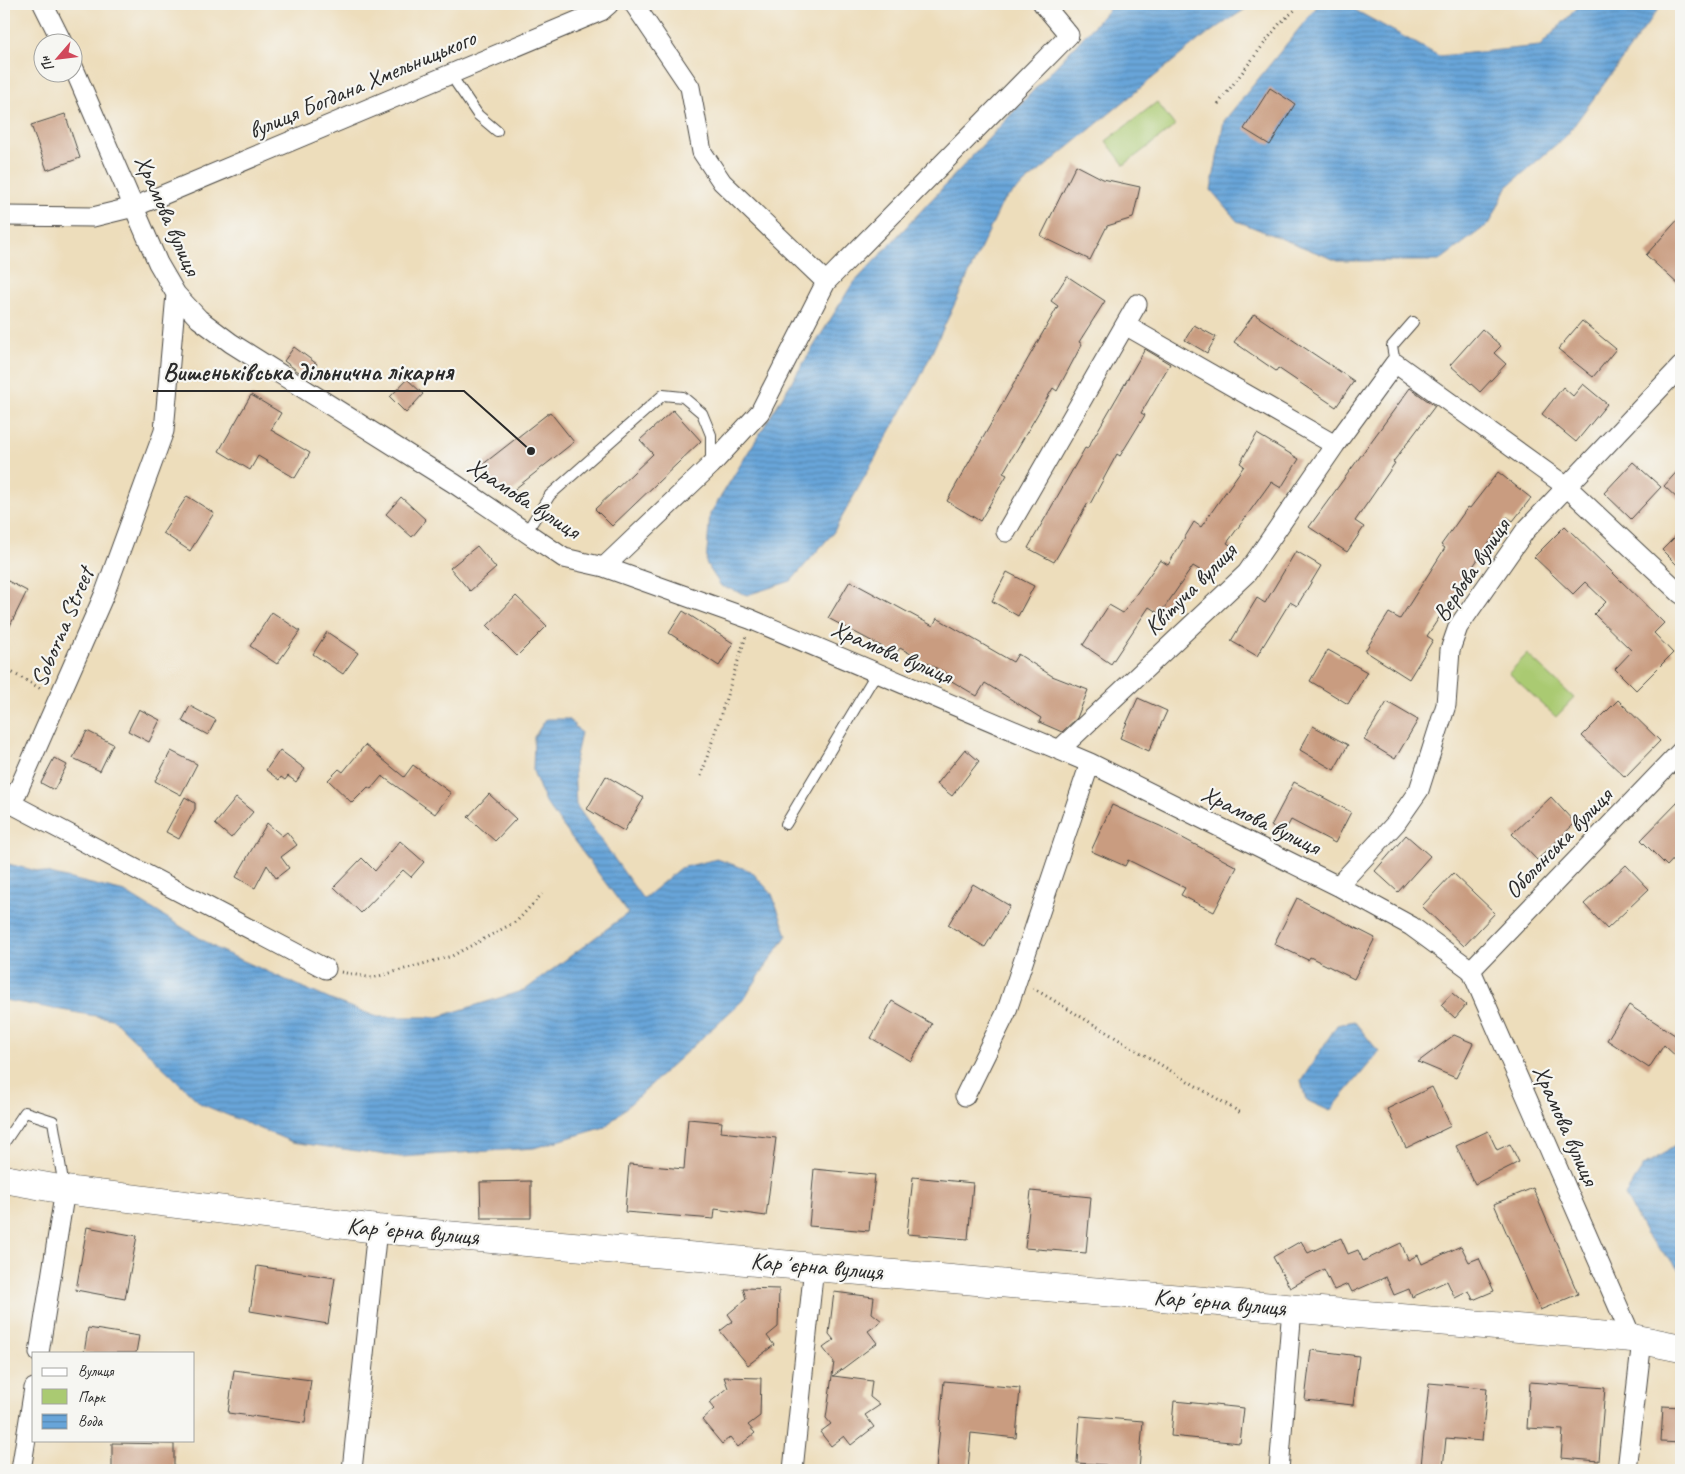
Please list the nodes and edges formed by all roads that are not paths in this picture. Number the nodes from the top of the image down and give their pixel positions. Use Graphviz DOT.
graph roads {
  1 [pos="43,4"];
  2 [pos="608,4"];
  3 [pos="634,4"];
  4 [pos="1044,4"];
  5 [pos="57,32"];
  6 [pos="450,74"];
  7 [pos="81,82"];
  8 [pos="497,131"];
  9 [pos="134,207"];
  10 [pos="4,216"];
  11 [pos="826,282"];
  12 [pos="176,294"];
  13 [pos="1138,304"];
  14 [pos="1413,322"];
  15 [pos="1125,325"];
  16 [pos="1396,363"];
  17 [pos="1681,366"];
  18 [pos="1334,445"];
  19 [pos="711,465"];
  20 [pos="1567,487"];
  21 [pos="1006,532"];
  22 [pos="525,534"];
  23 [pos="604,567"];
  24 [pos="1681,594"];
  25 [pos="877,672"];
  26 [pos="1059,750"];
  27 [pos="1681,751"];
  28 [pos="1090,763"];
  29 [pos="786,824"];
  30 [pos="1338,886"];
  31 [pos="326,969"];
  32 [pos="1471,970"];
  33 [pos="965,1096"];
  34 [pos="4,1143"];
  35 [pos="4,1179"];
  36 [pos="65,1190"];
  37 [pos="377,1229"];
  38 [pos="814,1266"];
  39 [pos="1292,1308"];
  40 [pos="1637,1339"];
  41 [pos="1681,1348"];
  42 [pos="39,1352"];
  43 [pos="32,1401"];
  44 [pos="21,1470"];
  45 [pos="352,1470"];
  46 [pos="793,1470"];
  47 [pos="1279,1470"];
  48 [pos="1627,1470"];
  1 -- 5 [label="street"];
  2 -- 6 [label="street, вулиця Богдана Хмельницького"];
  3 -- 11 [label="street"];
  4 -- 11 [label="street"];
  6 -- 8 [label="lane"];
  6 -- 9 [label="street, вулиця Богдана Хмельницького"];
  7 -- 9 [label="street, Храмова вулиця"];
  9 -- 10 [label="street"];
  9 -- 12 [label="street, Храмова вулиця"];
  11 -- 19 [label="street"];
  12 -- 22 [label="street, Храмова вулиця"];
  12 -- 31 [label="street, Soborna Street"];
  13 -- 15 [label="street"];
  14 -- 16 [label="lane"];
  15 -- 18 [label="street"];
  15 -- 21 [label="street"];
  16 -- 18 [label="street, Квітуча вулиця"];
  16 -- 20 [label="street"];
  17 -- 20 [label="street, Вербова вулиця"];
  18 -- 26 [label="street, Квітуча вулиця"];
  19 -- 22 [label="lane"];
  19 -- 23 [label="street"];
  20 -- 24 [label="street"];
  20 -- 30 [label="street, Вербова вулиця"];
  22 -- 23 [label="street, Храмова вулиця"];
  23 -- 25 [label="street, Храмова вулиця"];
  25 -- 26 [label="street, Храмова вулиця"];
  25 -- 29 [label="lane"];
  26 -- 28 [label="street, Храмова вулиця"];
  27 -- 32 [label="street, Оболонська вулиця"];
  28 -- 30 [label="street, Храмова вулиця"];
  28 -- 33 [label="street"];
  30 -- 32 [label="street, Храмова вулиця"];
  32 -- 40 [label="street, Храмова вулиця"];
  34 -- 36 [label="lane"];
  35 -- 36 [label="street, Карʼєрна вулиця"];
  36 -- 37 [label="street, Карʼєрна вулиця"];
  36 -- 42 [label="street"];
  37 -- 38 [label="street, Карʼєрна вулиця"];
  37 -- 45 [label="street"];
  38 -- 39 [label="street, Карʼєрна вулиця"];
  38 -- 46 [label="street"];
  39 -- 40 [label="street, Карʼєрна вулиця"];
  39 -- 47 [label="street"];
  40 -- 41 [label="street, Карʼєрна вулиця"];
  40 -- 48 [label="street"];
  43 -- 44 [label="street"];
}
